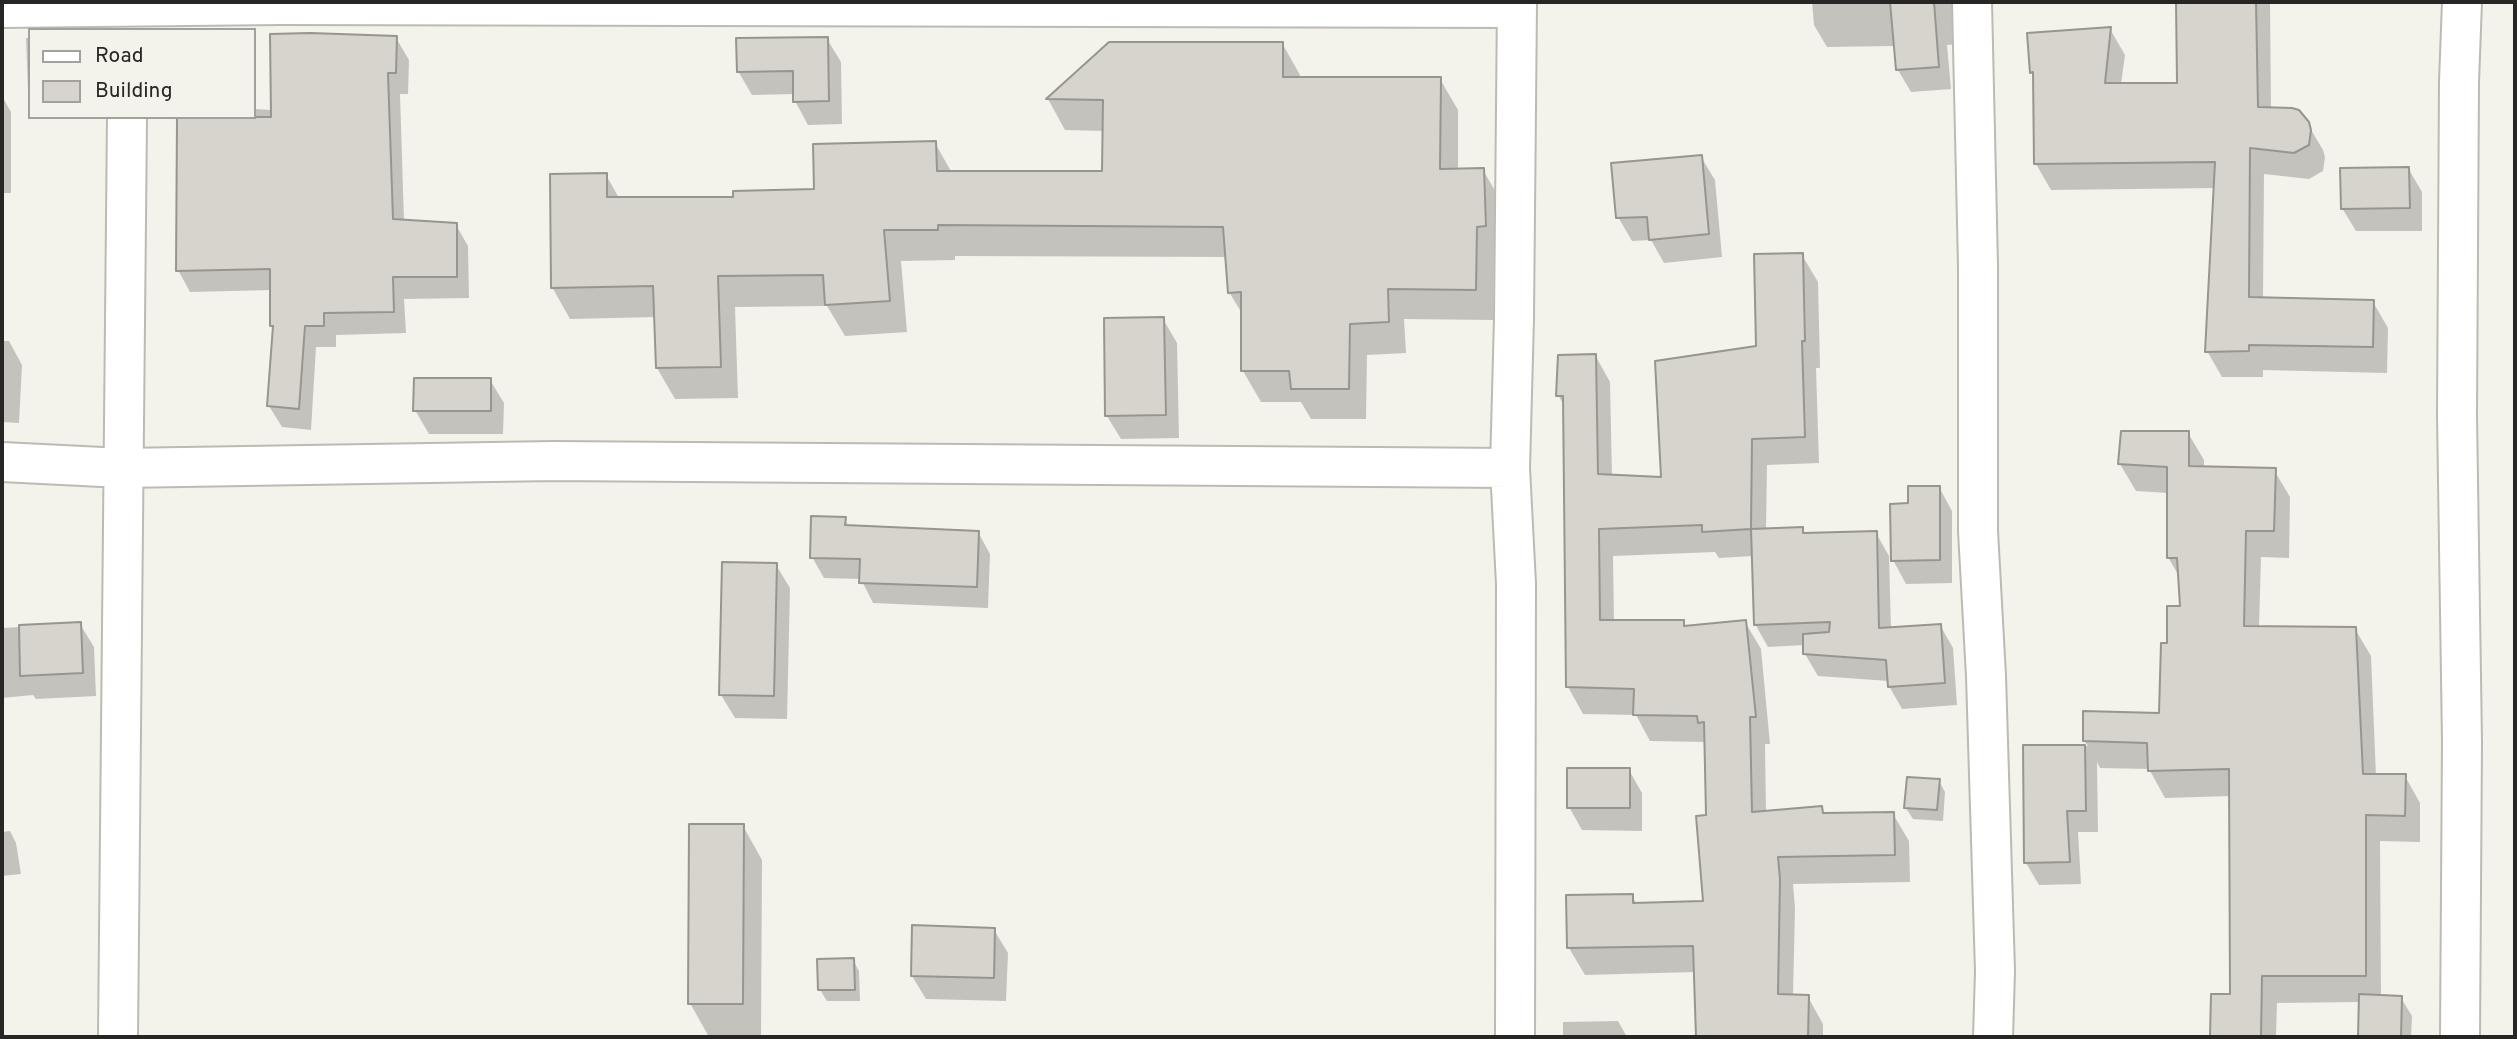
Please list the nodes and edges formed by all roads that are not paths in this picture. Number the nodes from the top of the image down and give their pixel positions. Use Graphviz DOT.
graph roads {
  1 [pos="1972,2"];
  2 [pos="2462,2"];
  3 [pos="204,4"];
  4 [pos="1517,5"];
  5 [pos="2,8"];
  6 [pos="128,18"];
  7 [pos="127,119"];
  8 [pos="2,462"];
  9 [pos="122,468"];
  10 [pos="1510,468"];
  11 [pos="118,1037"];
  12 [pos="1515,1037"];
  13 [pos="1993,1037"];
  14 [pos="2459,1037"];
  1 -- 13 [label="street"];
  2 -- 14 [label="street"];
  3 -- 4 [label="street"];
  3 -- 6 [label="street"];
  4 -- 10 [label="street"];
  5 -- 6 [label="street"];
  7 -- 9 [label="street"];
  8 -- 9 [label="street"];
  9 -- 10 [label="street"];
  9 -- 11 [label="street"];
  10 -- 12 [label="street"];
}
